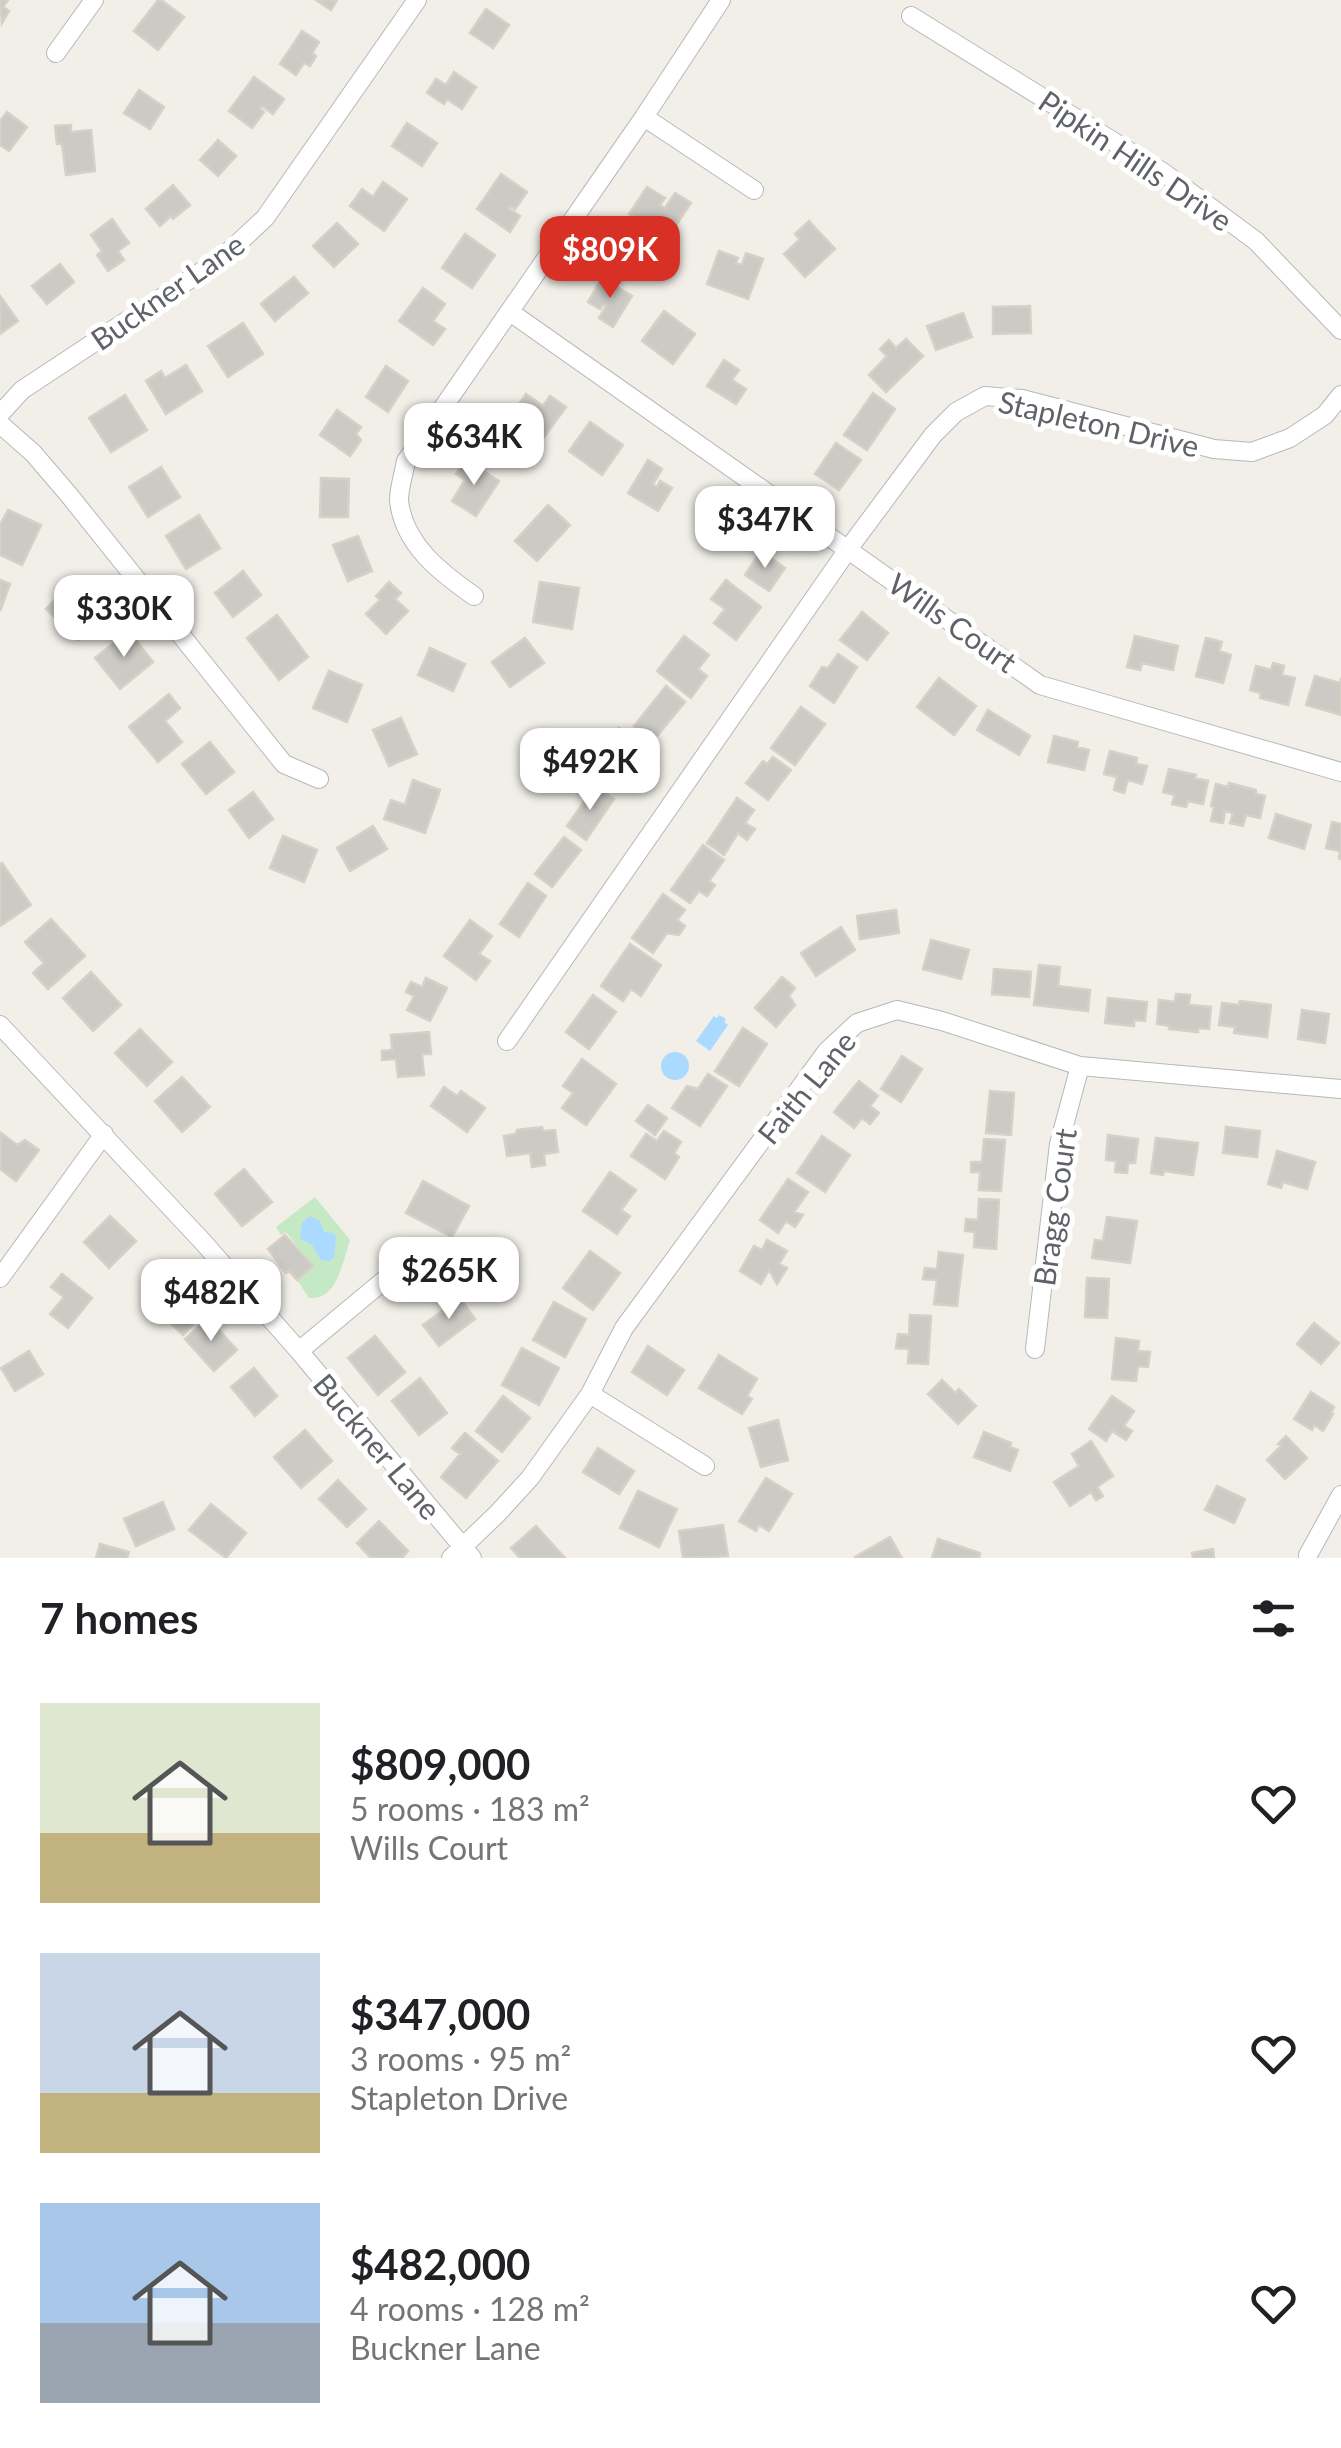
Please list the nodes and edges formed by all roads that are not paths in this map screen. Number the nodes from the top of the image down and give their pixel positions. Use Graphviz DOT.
graph roads {
  1 [pos="94,0"];
  2 [pos="416,0"];
  3 [pos="721,0"];
  4 [pos="911,16"];
  5 [pos="56,53"];
  6 [pos="644,117"];
  7 [pos="754,190"];
  8 [pos="510,312"];
  9 [pos="1341,330"];
  10 [pos="1341,395"];
  11 [pos="0,414"];
  12 [pos="0,424"];
  13 [pos="849,548"];
  14 [pos="474,596"];
  15 [pos="1341,772"];
  16 [pos="319,778"];
  17 [pos="0,1025"];
  18 [pos="507,1041"];
  19 [pos="1080,1066"];
  20 [pos="1341,1089"];
  21 [pos="104,1134"];
  22 [pos="406,1262"];
  23 [pos="0,1278"];
  24 [pos="1035,1349"];
  25 [pos="299,1351"];
  26 [pos="590,1394"];
  27 [pos="705,1466"];
  28 [pos="1341,1495"];
  29 [pos="461,1554"];
  30 [pos="1308,1556"];
  1 -- 5 [label="street"];
  2 -- 11 [label="street, Buckner Lane"];
  3 -- 6 [label="street"];
  4 -- 9 [label="street, Pipkin Hills Drive"];
  6 -- 7 [label="street"];
  6 -- 8 [label="street"];
  8 -- 13 [label="street, Wills Court"];
  8 -- 14 [label="street"];
  10 -- 13 [label="street, Stapleton Drive"];
  12 -- 16 [label="street"];
  13 -- 15 [label="street, Wills Court"];
  13 -- 18 [label="street, Stapleton Drive"];
  17 -- 21 [label="street, Buckner Lane"];
  19 -- 20 [label="street, Faith Lane"];
  19 -- 24 [label="street, Bragg Court"];
  19 -- 26 [label="street, Faith Lane"];
  21 -- 23 [label="street"];
  21 -- 25 [label="street, Buckner Lane"];
  22 -- 25 [label="street"];
  25 -- 29 [label="street, Buckner Lane"];
  26 -- 27 [label="street"];
  26 -- 29 [label="street, Faith Lane"];
  28 -- 30 [label="street"];
}
